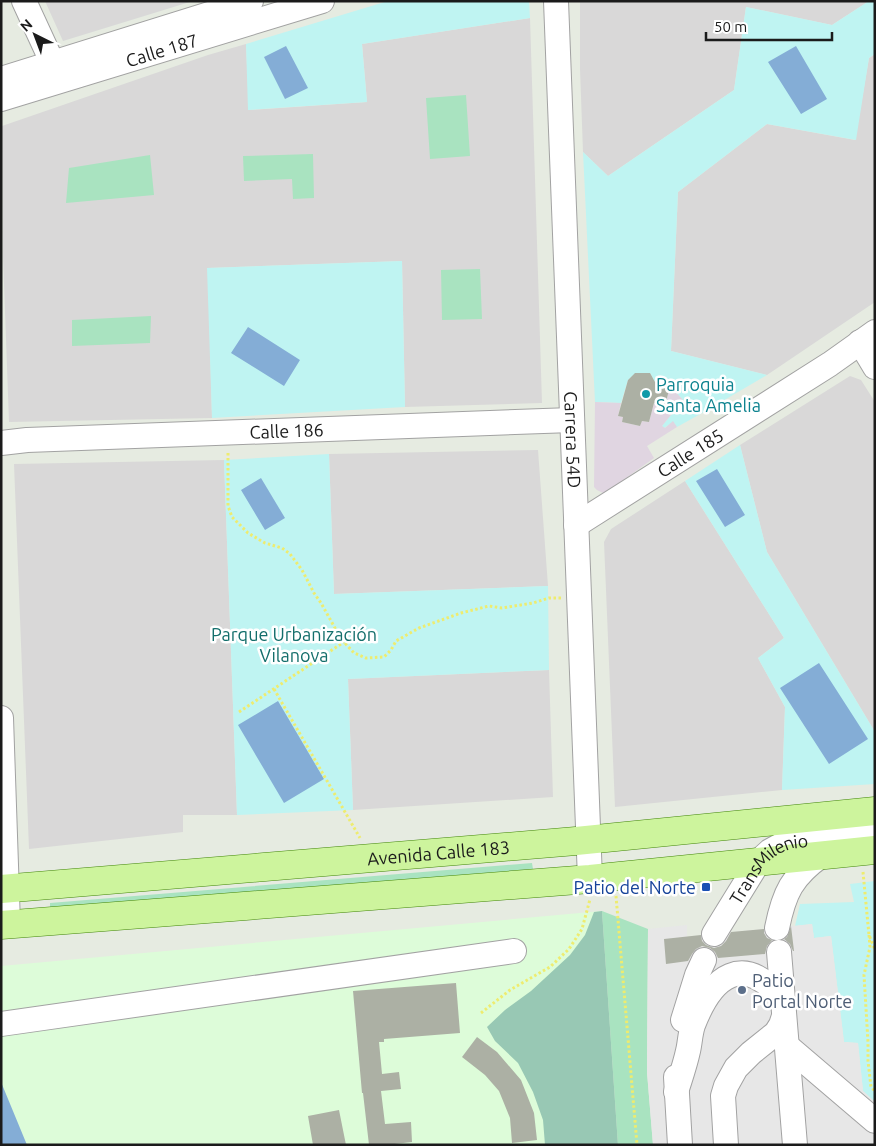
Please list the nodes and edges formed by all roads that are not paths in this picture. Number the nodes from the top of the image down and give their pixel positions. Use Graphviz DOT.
graph roads {
  1 [pos="24,1"];
  2 [pos="251,1"];
  3 [pos="322,1"];
  4 [pos="556,1"];
  5 [pos="209,26"];
  6 [pos="56,72"];
  7 [pos="1,79"];
  8 [pos="1,99"];
  9 [pos="869,346"];
  10 [pos="572,420"];
  11 [pos="1,443"];
  12 [pos="576,525"];
  13 [pos="1,718"];
  14 [pos="875,811"];
  15 [pos="588,840"];
  16 [pos="870,844"];
  17 [pos="822,855"];
  18 [pos="759,862"];
  19 [pos="602,877"];
  20 [pos="4,889"];
  21 [pos="4,924"];
  22 [pos="777,928"];
  23 [pos="714,934"];
  24 [pos="514,951"];
  25 [pos="779,952"];
  26 [pos="704,960"];
  27 [pos="784,1008"];
  28 [pos="1,1024"];
  29 [pos="787,1046"];
  30 [pos="676,1092"];
  31 [pos="875,1122"];
  32 [pos="680,1145"];
  33 [pos="726,1145"];
  34 [pos="795,1145"];
  1 -- 6 [label="street"];
  2 -- 5 [label="street, Calle 187"];
  3 -- 5 [label="street, Calle 187"];
  4 -- 10 [label="street, Carrera 54D"];
  5 -- 6 [label="street, Calle 187"];
  6 -- 7 [label="street, Calle 187"];
  6 -- 8 [label="street, Calle 187"];
  9 -- 12 [label="street, Calle 185"];
  10 -- 11 [label="street, Calle 186"];
  10 -- 12 [label="street, Carrera 54D"];
  12 -- 15 [label="street, Carrera 54D"];
  13 -- 20 [label="street"];
  14 -- 15 [label="main road, Avenida Calle 183"];
  15 -- 19 [label="street, Carrera 54D"];
  15 -- 20 [label="main road, Avenida Calle 183"];
  16 -- 17 [label="main road, Avenida Calle 183"];
  16 -- 18 [label="street, TransMilenio"];
  17 -- 18 [label="main road, Avenida Calle 183"];
  17 -- 22 [label="street, TransMilenio"];
  18 -- 19 [label="main road, Avenida Calle 183"];
  18 -- 23 [label="street, TransMilenio"];
  19 -- 21 [label="main road, Avenida Calle 183"];
  20 -- 21 [label="street"];
  24 -- 28 [label="street"];
  25 -- 27 [label="street"];
  26 -- 30 [label="street"];
  27 -- 29 [label="street"];
  27 -- 30 [label="street"];
  27 -- 33 [label="street"];
  29 -- 31 [label="street"];
  29 -- 34 [label="street"];
  30 -- 32 [label="street"];
}
